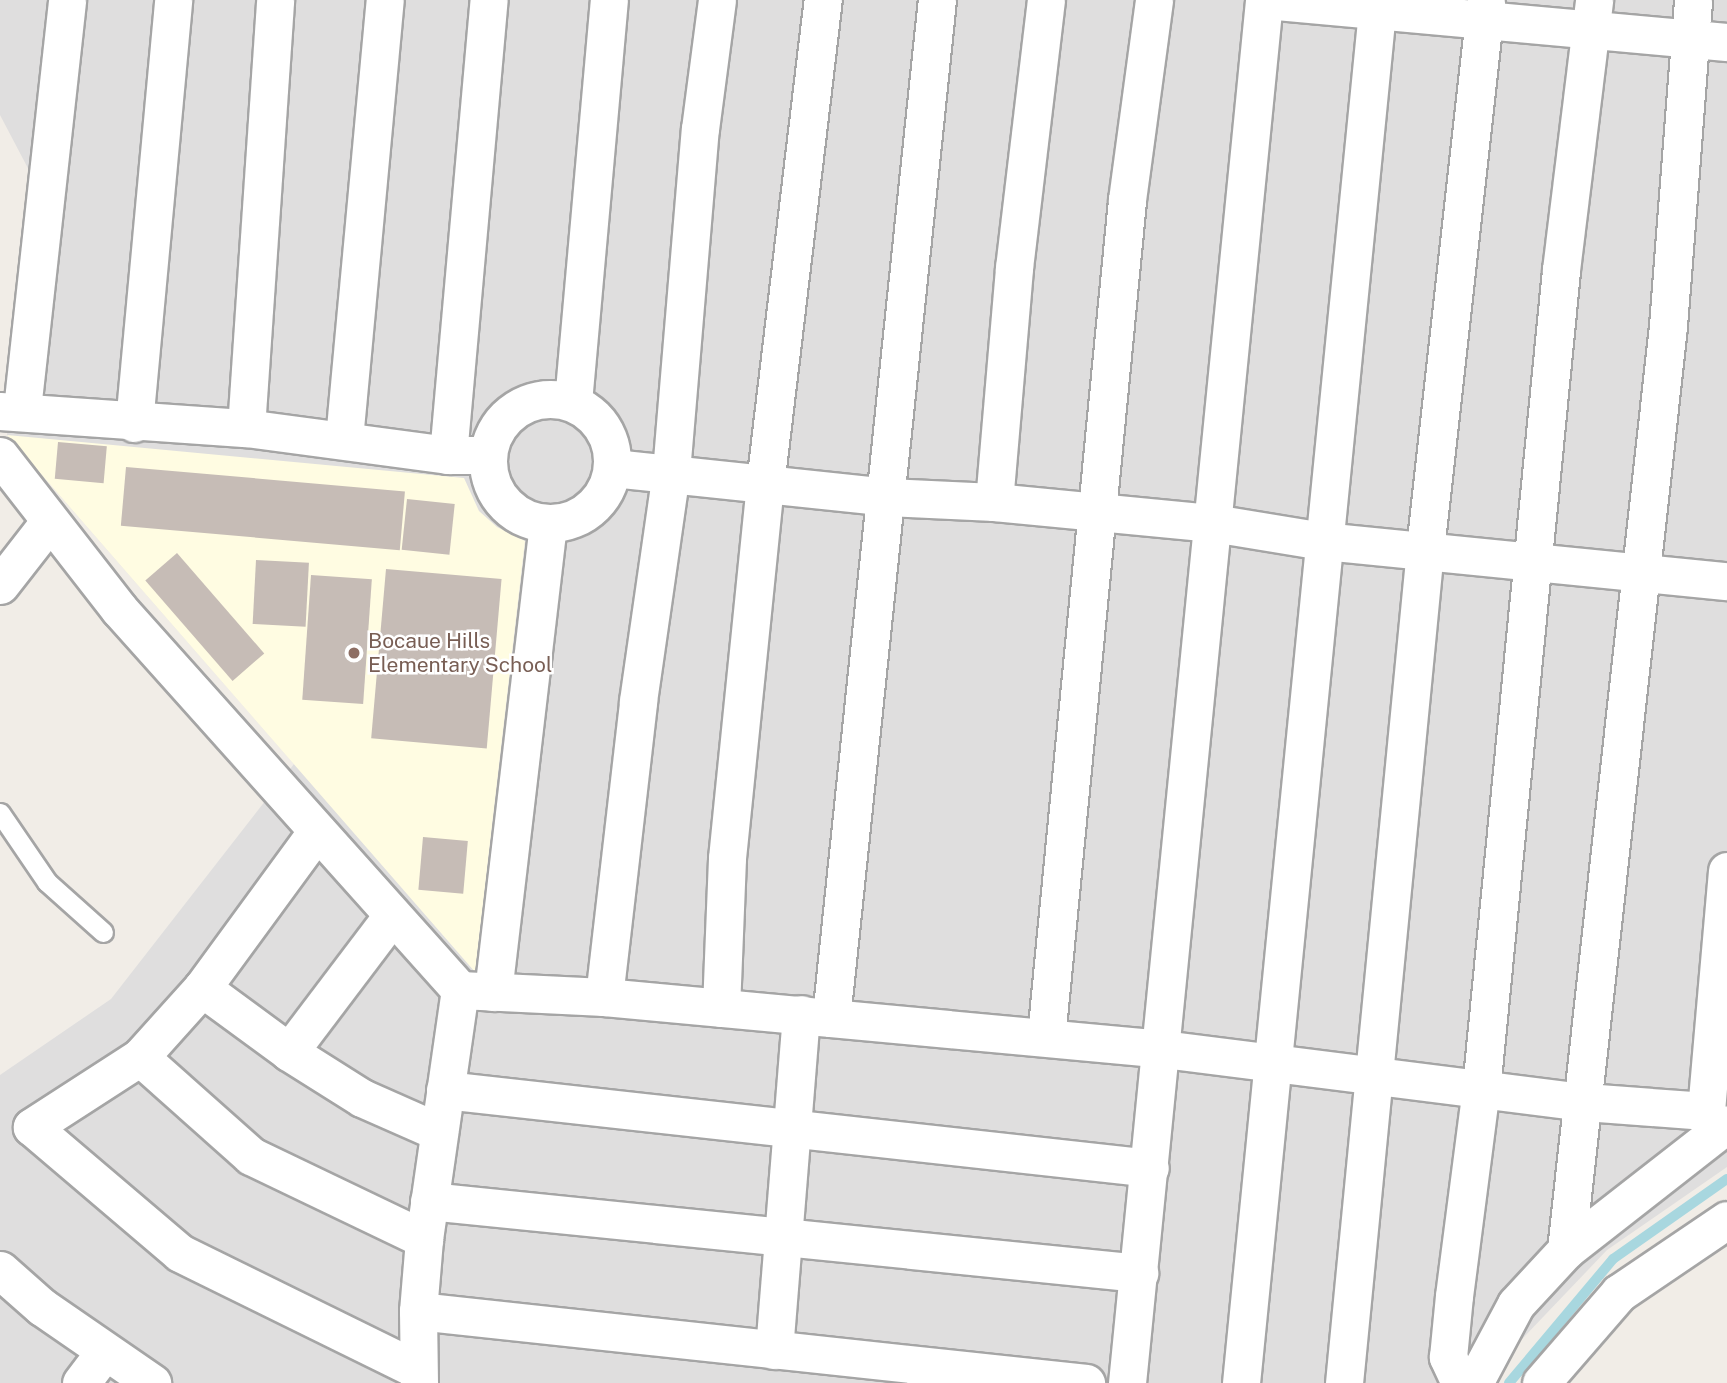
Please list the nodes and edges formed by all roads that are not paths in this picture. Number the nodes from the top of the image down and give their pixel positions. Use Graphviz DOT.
graph roads {
  1 [pos="67,0"];
  2 [pos="173,0"];
  3 [pos="275,0"];
  4 [pos="385,0"];
  5 [pos="489,0"];
  6 [pos="609,0"];
  7 [pos="718,0"];
  8 [pos="823,0"];
  9 [pos="937,0"];
  10 [pos="1046,0"];
  11 [pos="1154,0"];
  12 [pos="1265,0"];
  13 [pos="1693,0"];
  14 [pos="1378,4"];
  15 [pos="1485,10"];
  16 [pos="1592,15"];
  17 [pos="1689,37"];
  18 [pos="1727,42"];
  19 [pos="573,402"];
  20 [pos="11,410"];
  21 [pos="134,423"];
  22 [pos="246,428"];
  23 [pos="344,439"];
  24 [pos="448,455"];
  25 [pos="487,455"];
  26 [pos="0,456"];
  27 [pos="613,468"];
  28 [pos="671,472"];
  29 [pos="765,484"];
  30 [pos="887,497"];
  31 [pos="994,502"];
  32 [pos="1096,513"];
  33 [pos="49,522"];
  34 [pos="1213,523"];
  35 [pos="548,525"];
  36 [pos="1324,541"];
  37 [pos="1425,549"];
  38 [pos="1533,560"];
  39 [pos="1642,573"];
  40 [pos="1727,581"];
  41 [pos="0,585"];
  42 [pos="0,813"];
  43 [pos="317,831"];
  44 [pos="1726,895"];
  45 [pos="391,916"];
  46 [pos="103,932"];
  47 [pos="202,988"];
  48 [pos="477,991"];
  49 [pos="604,997"];
  50 [pos="721,1008"];
  51 [pos="816,1016"];
  52 [pos="1046,1037"];
  53 [pos="1163,1049"];
  54 [pos="289,1052"];
  55 [pos="140,1058"];
  56 [pos="1271,1063"];
  57 [pos="1376,1074"];
  58 [pos="1481,1089"];
  59 [pos="445,1090"];
  60 [pos="1585,1102"];
  61 [pos="1717,1122"];
  62 [pos="793,1129"];
  63 [pos="439,1132"];
  64 [pos="1150,1168"];
  65 [pos="429,1201"];
  66 [pos="1727,1220"];
  67 [pos="424,1239"];
  68 [pos="784,1239"];
  69 [pos="1566,1250"];
  70 [pos="1139,1273"];
  71 [pos="3,1277"];
  72 [pos="418,1311"];
  73 [pos="774,1350"];
  74 [pos="104,1353"];
  75 [pos="418,1376"];
  76 [pos="81,1383"];
  77 [pos="152,1383"];
  78 [pos="1086,1383"];
  79 [pos="1127,1383"];
  80 [pos="1241,1383"];
  81 [pos="1344,1383"];
  82 [pos="1460,1383"];
  83 [pos="1474,1383"];
  84 [pos="1541,1383"];
  1 -- 20 [label="street"];
  2 -- 21 [label="street"];
  3 -- 22 [label="street"];
  4 -- 23 [label="street"];
  5 -- 24 [label="street"];
  6 -- 19 [label="street"];
  7 -- 28 [label="street"];
  8 -- 29 [label="street"];
  9 -- 30 [label="street"];
  10 -- 31 [label="street"];
  11 -- 32 [label="street"];
  12 -- 14 [label="street"];
  12 -- 34 [label="street"];
  13 -- 17 [label="street"];
  14 -- 15 [label="street"];
  14 -- 36 [label="street"];
  15 -- 16 [label="street"];
  15 -- 37 [label="street"];
  16 -- 17 [label="street"];
  16 -- 38 [label="street"];
  17 -- 18 [label="street"];
  17 -- 39 [label="street"];
  19 -- 25 [label="street"];
  19 -- 27 [label="street"];
  20 -- 21 [label="street"];
  21 -- 22 [label="street"];
  22 -- 23 [label="street"];
  23 -- 24 [label="street"];
  24 -- 25 [label="street"];
  25 -- 35 [label="street"];
  26 -- 33 [label="street"];
  27 -- 28 [label="street"];
  27 -- 35 [label="street"];
  28 -- 29 [label="street"];
  28 -- 49 [label="street"];
  29 -- 30 [label="street"];
  29 -- 50 [label="street"];
  30 -- 31 [label="street"];
  30 -- 51 [label="street"];
  31 -- 32 [label="street"];
  32 -- 34 [label="street"];
  32 -- 52 [label="street"];
  33 -- 41 [label="street"];
  33 -- 43 [label="street"];
  34 -- 36 [label="street"];
  34 -- 53 [label="street"];
  35 -- 48 [label="street"];
  36 -- 37 [label="street"];
  36 -- 56 [label="street"];
  37 -- 38 [label="street"];
  37 -- 57 [label="street"];
  38 -- 39 [label="street"];
  38 -- 58 [label="street"];
  39 -- 40 [label="street"];
  39 -- 60 [label="street"];
  42 -- 46 [label="lane"];
  43 -- 45 [label="street"];
  43 -- 47 [label="street"];
  44 -- 61 [label="street"];
  45 -- 48 [label="street"];
  45 -- 54 [label="street"];
  47 -- 54 [label="street"];
  47 -- 55 [label="street"];
  48 -- 49 [label="street"];
  48 -- 59 [label="street"];
  49 -- 50 [label="street"];
  50 -- 51 [label="street"];
  51 -- 52 [label="street"];
  51 -- 62 [label="street"];
  52 -- 53 [label="street"];
  53 -- 56 [label="street"];
  53 -- 64 [label="street"];
  54 -- 63 [label="street"];
  55 -- 67 [label="street"];
  55 -- 75 [label="street"];
  56 -- 57 [label="street"];
  56 -- 80 [label="street"];
  57 -- 58 [label="street"];
  57 -- 81 [label="street"];
  58 -- 60 [label="street"];
  58 -- 82 [label="street"];
  59 -- 62 [label="street"];
  59 -- 63 [label="street"];
  60 -- 61 [label="street"];
  60 -- 69 [label="street"];
  61 -- 69 [label="street"];
  62 -- 64 [label="street"];
  62 -- 68 [label="street"];
  63 -- 65 [label="street"];
  64 -- 70 [label="street"];
  65 -- 67 [label="street"];
  65 -- 68 [label="street"];
  66 -- 84 [label="street"];
  67 -- 72 [label="street"];
  68 -- 70 [label="street"];
  68 -- 73 [label="street"];
  69 -- 83 [label="street"];
  70 -- 79 [label="street"];
  71 -- 74 [label="street"];
  72 -- 73 [label="street"];
  72 -- 75 [label="street"];
  73 -- 78 [label="street"];
  74 -- 76 [label="street"];
  74 -- 77 [label="street"];
}
